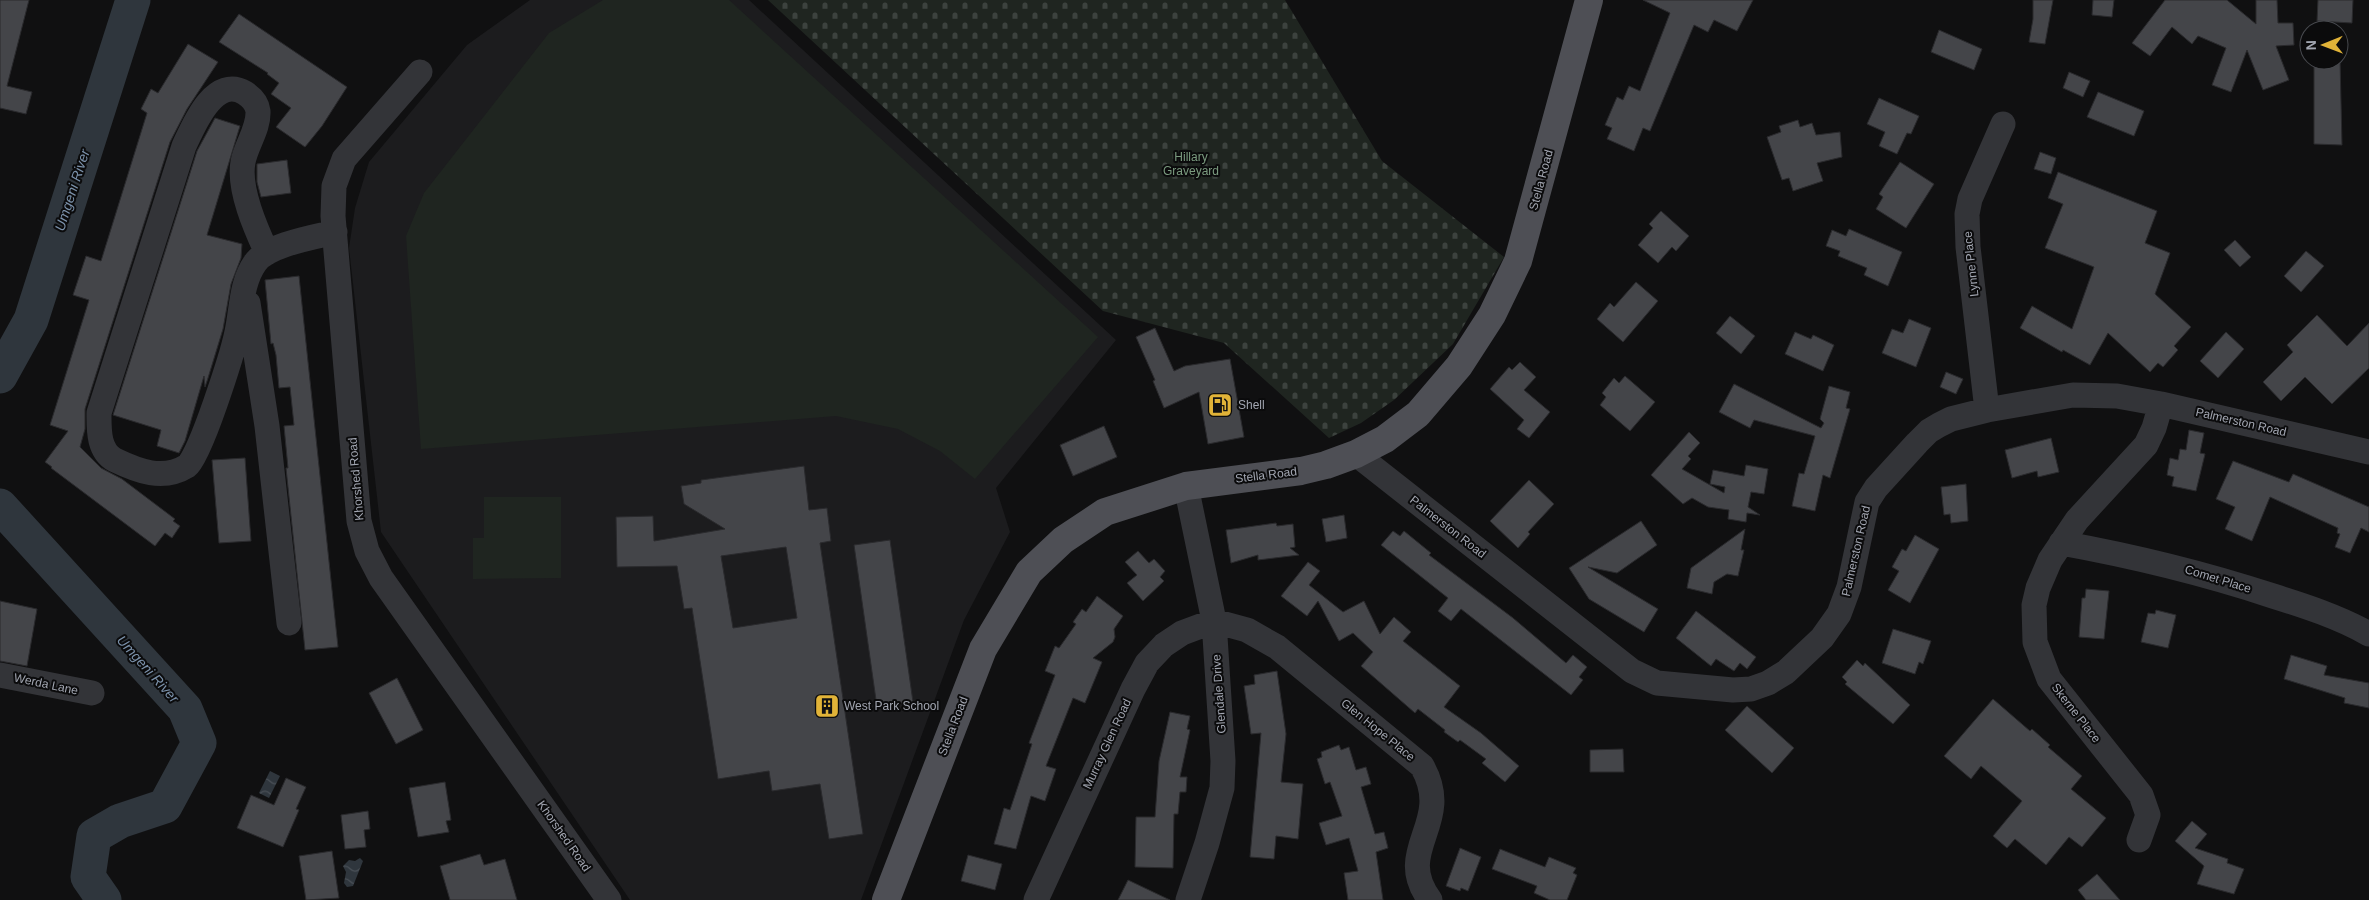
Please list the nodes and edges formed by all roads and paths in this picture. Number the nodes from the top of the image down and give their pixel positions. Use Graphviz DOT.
graph roads {
  1 [pos="1589,0"];
  2 [pos="420,72"];
  3 [pos="2003,124"];
  4 [pos="335,232"];
  5 [pos="267,254"];
  6 [pos="244,286"];
  7 [pos="2161,404"];
  8 [pos="1988,410"];
  9 [pos="2366,447"];
  10 [pos="1356,454"];
  11 [pos="1186,486"];
  12 [pos="2061,543"];
  13 [pos="1214,621"];
  14 [pos="289,624"];
  15 [pos="2369,634"];
  16 [pos="0,675"];
  17 [pos="92,694"];
  18 [pos="2139,840"];
  19 [pos="609,900"];
  20 [pos="886,900"];
  21 [pos="1036,900"];
  22 [pos="1188,900"];
  23 [pos="1430,900"];
  1 -- 10 [label="main road, Stella Road"];
  2 -- 4 [label="street, Khorshed Road"];
  3 -- 8 [label="street, Lynne Place"];
  4 -- 5 [label="street"];
  4 -- 19 [label="street, Khorshed Road"];
  5 -- 6 [label="street"];
  5 -- 6 [label="street"];
  6 -- 14 [label="street"];
  7 -- 8 [label="street, Palmerston Road"];
  7 -- 9 [label="street, Palmerston Road"];
  7 -- 12 [label="street, Skerne Place"];
  8 -- 10 [label="street, Palmerston Road"];
  10 -- 11 [label="main road, Stella Road"];
  11 -- 13 [label="street, Glendale Drive"];
  11 -- 20 [label="main road, Stella Road"];
  12 -- 15 [label="street, Comet Place"];
  12 -- 18 [label="street, Skerne Place"];
  13 -- 21 [label="street, Murray Glen Road"];
  13 -- 22 [label="street, Glendale Drive"];
  13 -- 23 [label="street, Glen Hope Place"];
  16 -- 17 [label="street, Werda Lane"];
}
